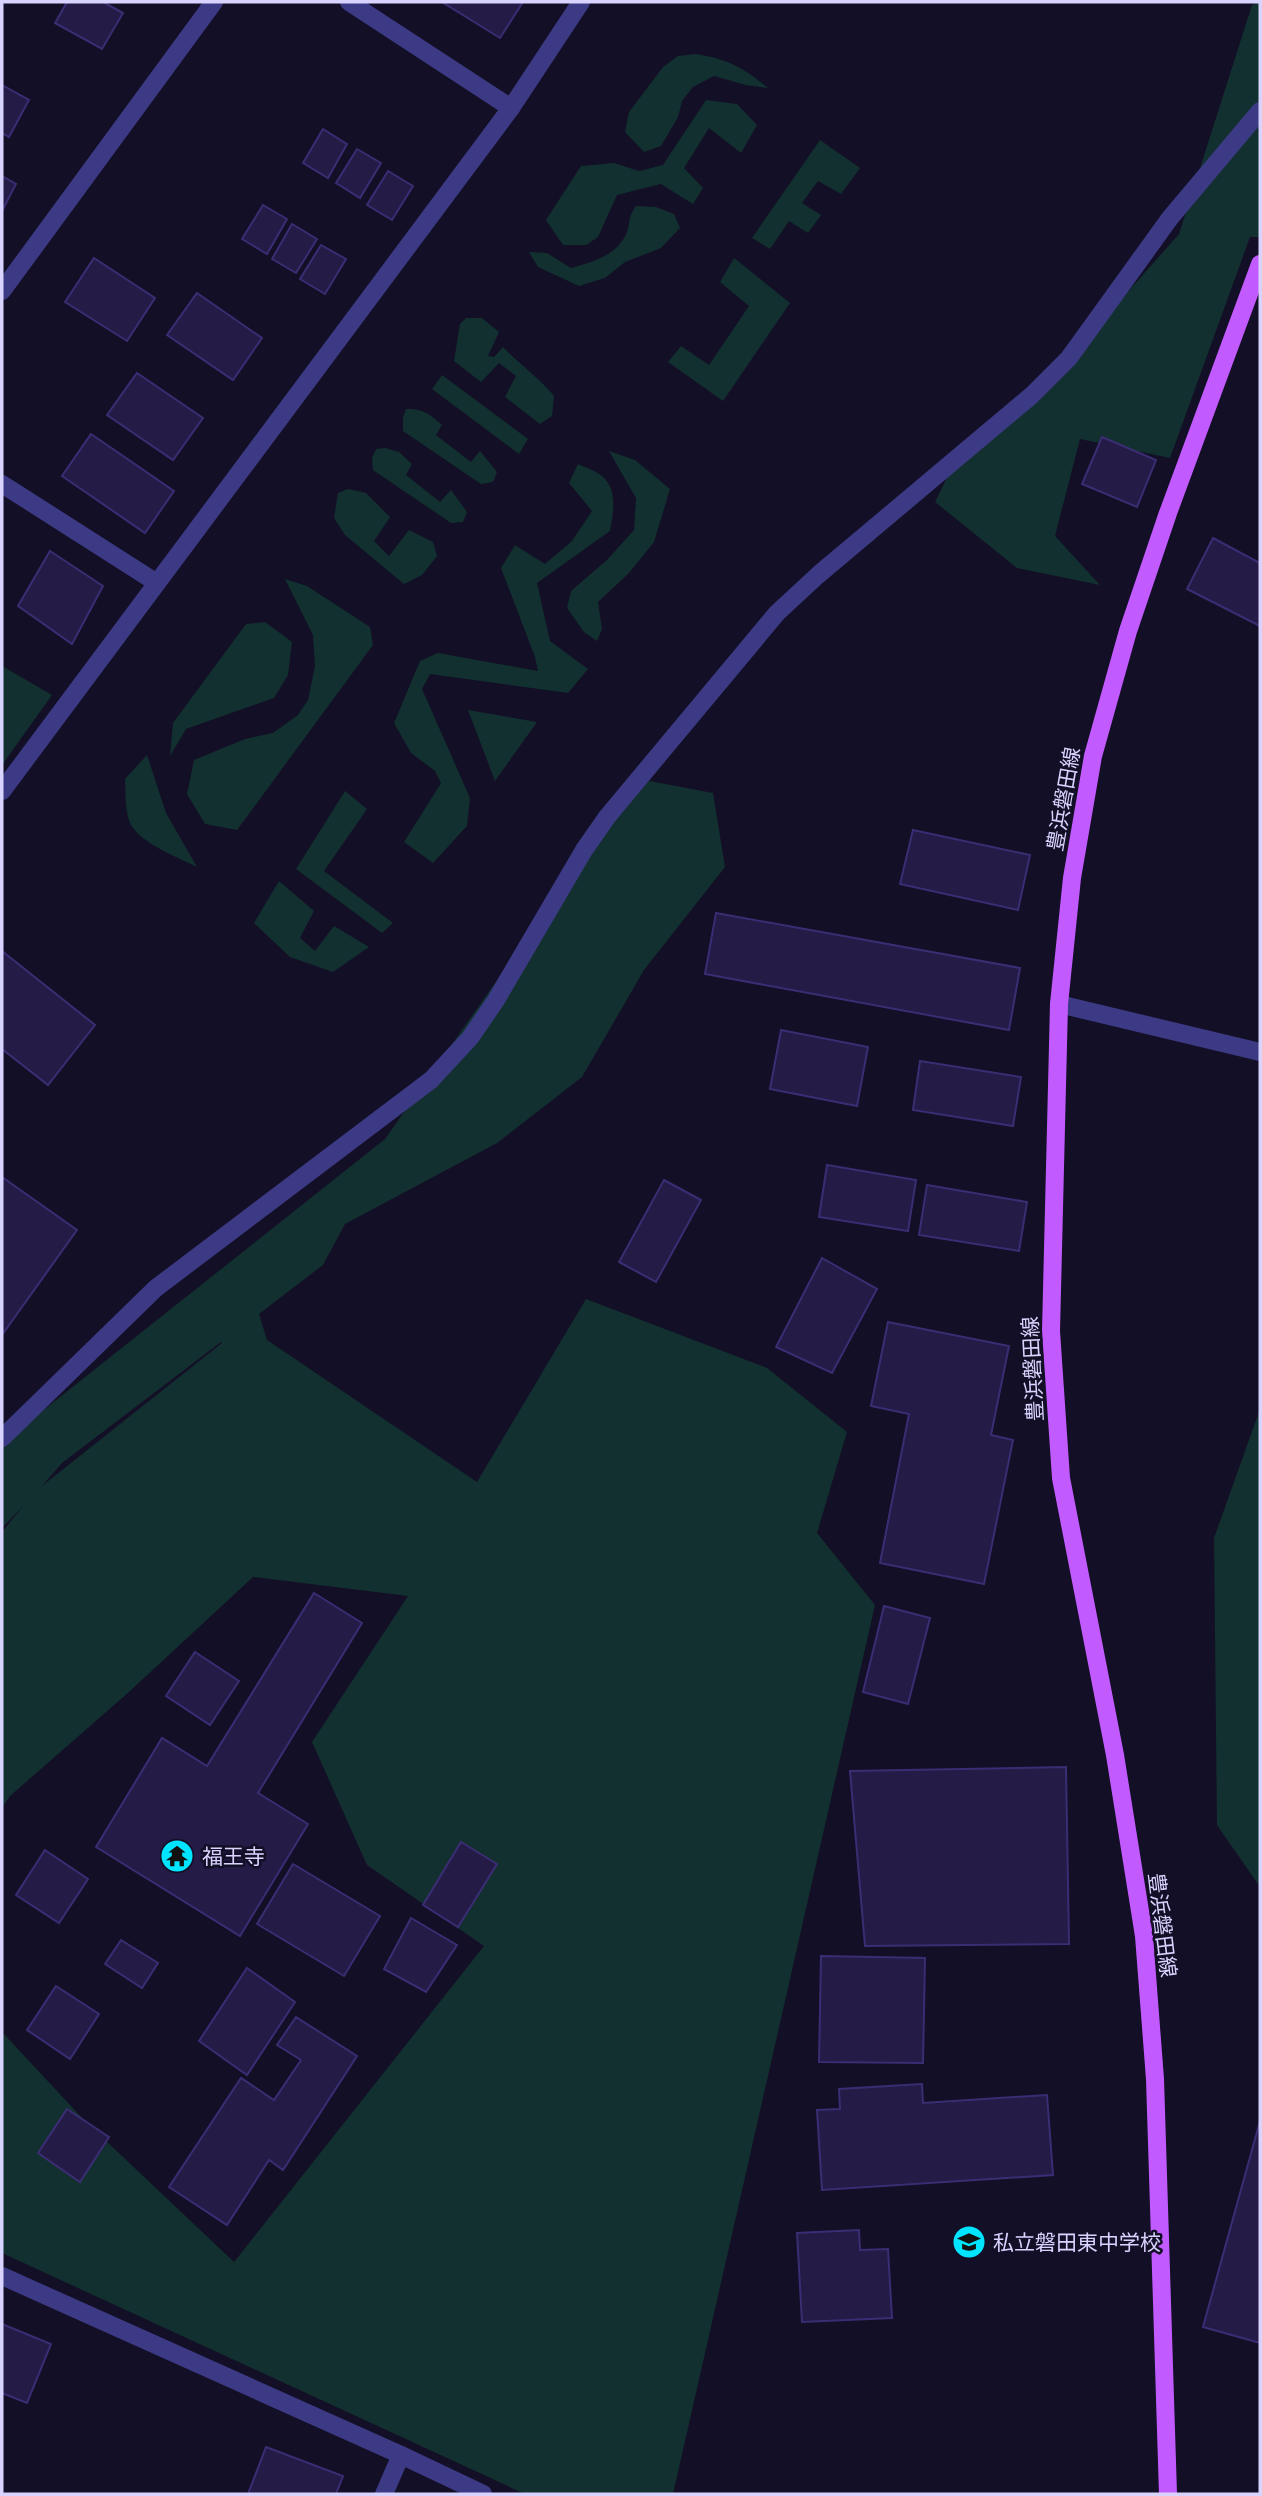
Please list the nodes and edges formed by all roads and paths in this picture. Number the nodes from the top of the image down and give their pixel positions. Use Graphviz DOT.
graph roads {
  1 [pos="214,2"];
  2 [pos="349,2"];
  3 [pos="581,2"];
  4 [pos="511,108"];
  5 [pos="1260,111"];
  6 [pos="1260,264"];
  7 [pos="2,291"];
  8 [pos="2,484"];
  9 [pos="157,583"];
  10 [pos="2,791"];
  11 [pos="1059,1004"];
  12 [pos="1260,1052"];
  13 [pos="2,1438"];
  14 [pos="2,2276"];
  15 [pos="401,2455"];
  16 [pos="384,2494"];
  17 [pos="483,2494"];
  18 [pos="1168,2494"];
  1 -- 7 [label="street"];
  2 -- 4 [label="street"];
  3 -- 4 [label="street"];
  4 -- 9 [label="street"];
  5 -- 13 [label="street"];
  6 -- 11 [label="main road, 豊浜磐田線"];
  8 -- 9 [label="street"];
  9 -- 10 [label="street"];
  11 -- 12 [label="street"];
  11 -- 18 [label="main road, 豊浜磐田線"];
  14 -- 15 [label="street"];
  15 -- 16 [label="street"];
  15 -- 17 [label="street"];
}
